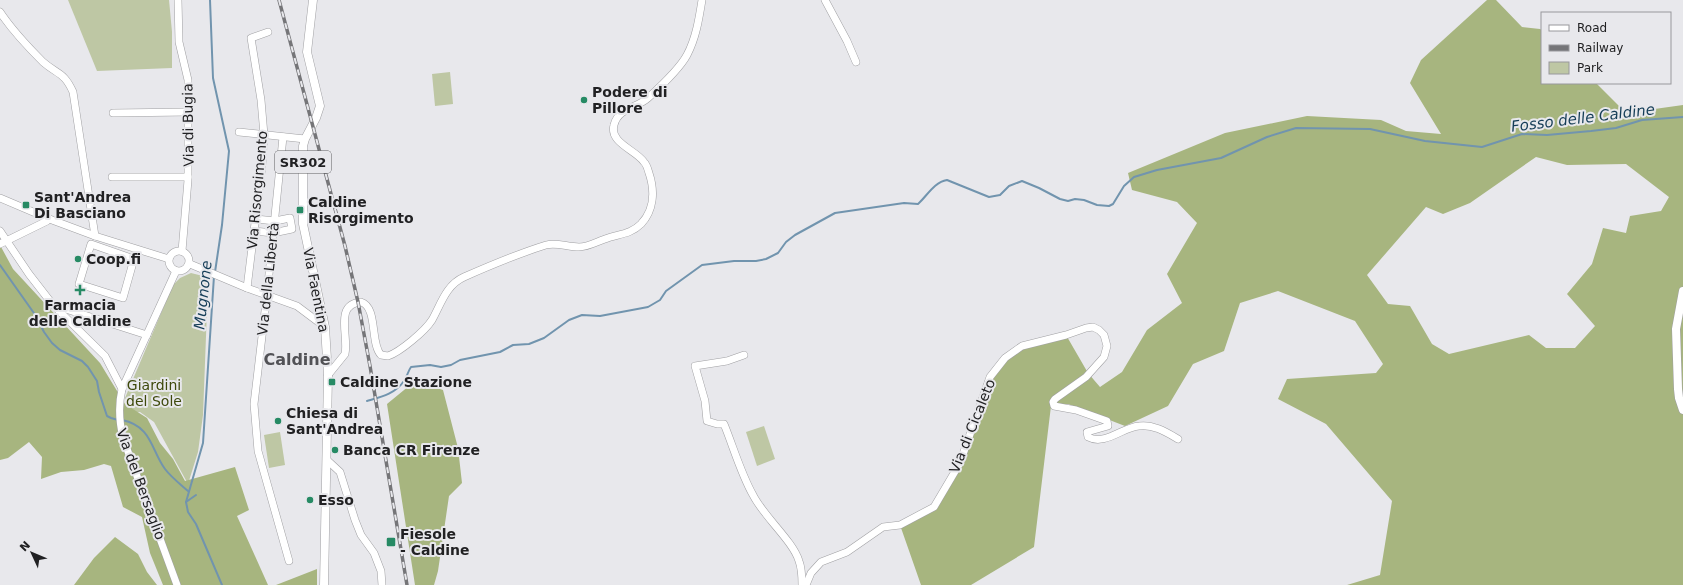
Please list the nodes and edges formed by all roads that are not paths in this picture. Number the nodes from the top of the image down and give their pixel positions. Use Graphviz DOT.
graph roads {
  1 [pos="178,0"];
  2 [pos="313,0"];
  3 [pos="702,0"];
  4 [pos="825,0"];
  5 [pos="0,12"];
  6 [pos="268,32"];
  7 [pos="856,62"];
  8 [pos="188,112"];
  9 [pos="113,113"];
  10 [pos="239,132"];
  11 [pos="264,135"];
  12 [pos="283,137"];
  13 [pos="305,139"];
  14 [pos="112,177"];
  15 [pos="188,177"];
  16 [pos="0,198"];
  17 [pos="48,219"];
  18 [pos="256,219"];
  19 [pos="274,221"];
  20 [pos="254,231"];
  21 [pos="0,232"];
  22 [pos="273,233"];
  23 [pos="95,236"];
  24 [pos="3,243"];
  25 [pos="182,251"];
  26 [pos="169,259"];
  27 [pos="190,264"];
  28 [pos="176,271"];
  29 [pos="79,284"];
  30 [pos="247,288"];
  31 [pos="1683,292"];
  32 [pos="267,294"];
  33 [pos="53,304"];
  34 [pos="325,327"];
  35 [pos="146,335"];
  36 [pos="744,355"];
  37 [pos="328,375"];
  38 [pos="122,389"];
  39 [pos="1683,410"];
  40 [pos="1178,439"];
  41 [pos="327,460"];
  42 [pos="289,561"];
  43 [pos="177,585"];
  44 [pos="324,585"];
  45 [pos="382,585"];
  46 [pos="802,585"];
  47 [pos="806,585"];
  1 -- 8 [label="street, Via di Bugia"];
  2 -- 13 [label="main road, Via Faentina / SR302"];
  3 -- 37 [label="street"];
  4 -- 7 [label="street"];
  5 -- 23 [label="street"];
  6 -- 11 [label="street, Via Risorgimento"];
  8 -- 9 [label="street"];
  8 -- 15 [label="street, Via di Bugia"];
  10 -- 11 [label="street"];
  11 -- 12 [label="street"];
  11 -- 18 [label="street, Via Risorgimento"];
  12 -- 13 [label="street"];
  12 -- 19 [label="street, Via della Libertà"];
  13 -- 34 [label="main road, Via Faentina / SR302"];
  14 -- 15 [label="street"];
  15 -- 25 [label="street, Via di Bugia"];
  16 -- 17 [label="street"];
  17 -- 23 [label="street"];
  17 -- 24 [label="street"];
  18 -- 19 [label="street"];
  18 -- 20 [label="street, Via Risorgimento"];
  19 -- 22 [label="street, Via della Libertà"];
  19 -- 22 [label="street"];
  20 -- 22 [label="street"];
  20 -- 30 [label="street, Via Risorgimento"];
  21 -- 24 [label="street"];
  22 -- 32 [label="street, Via della Libertà"];
  23 -- 26 [label="street"];
  24 -- 33 [label="street"];
  25 -- 26 [label="street"];
  25 -- 27 [label="street"];
  26 -- 28 [label="street"];
  27 -- 28 [label="street"];
  27 -- 30 [label="street"];
  28 -- 35 [label="street, Via del Bersaglio"];
  29 -- 29 [label="street"];
  30 -- 32 [label="street"];
  31 -- 39 [label="main road"];
  32 -- 34 [label="street"];
  32 -- 42 [label="street, Via della Libertà"];
  33 -- 35 [label="street"];
  33 -- 38 [label="street"];
  34 -- 37 [label="main road, Via Faentina / SR302"];
  35 -- 38 [label="street, Via del Bersaglio"];
  36 -- 46 [label="street"];
  37 -- 41 [label="main road, Via Faentina / SR302"];
  38 -- 43 [label="street, Via del Bersaglio"];
  40 -- 47 [label="street, Via di Cicaleto"];
  41 -- 44 [label="main road, Via Faentina / SR302"];
  41 -- 45 [label="street"];
}
